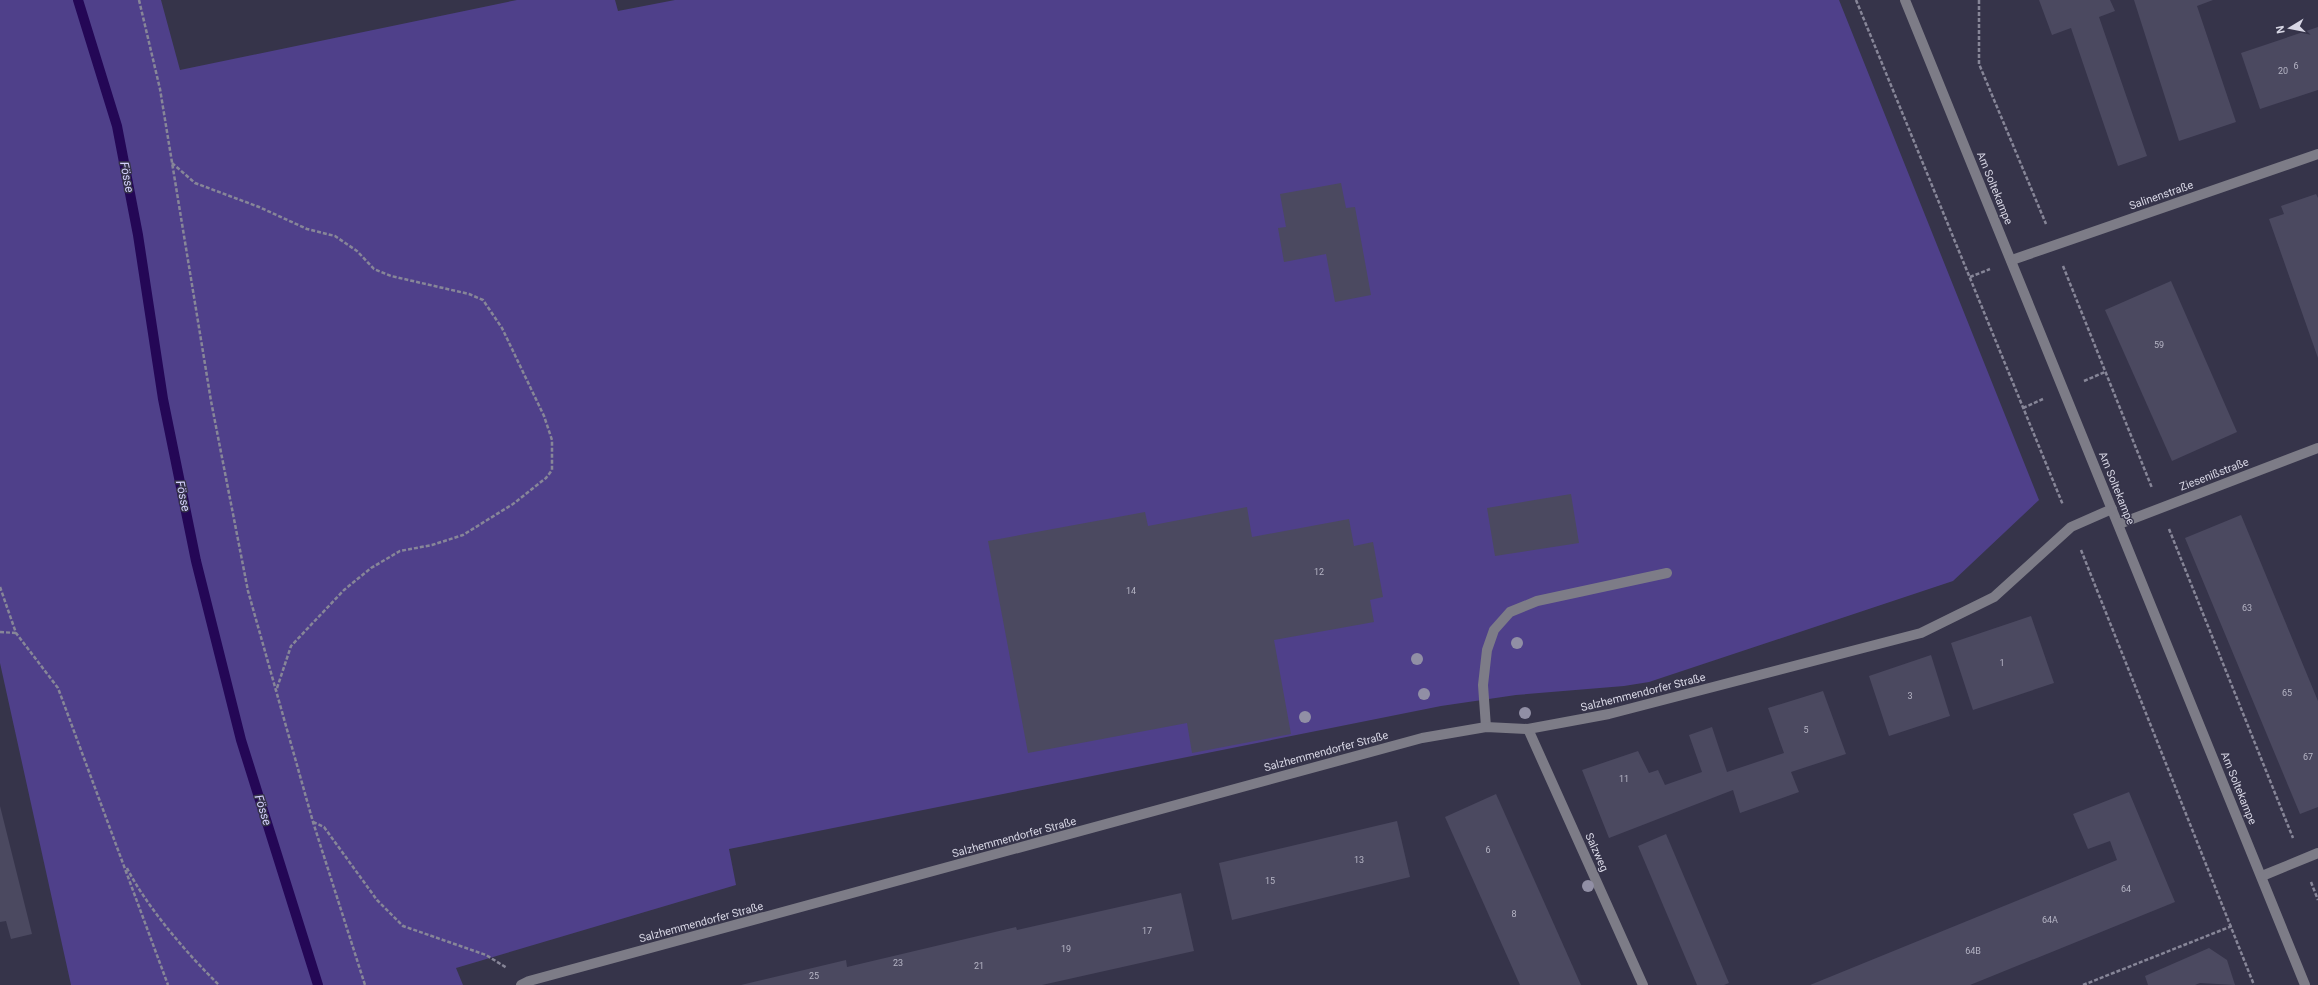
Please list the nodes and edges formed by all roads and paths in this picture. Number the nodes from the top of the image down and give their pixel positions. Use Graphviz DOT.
graph roads {
  1 [pos="138,0"];
  2 [pos="1856,0"];
  3 [pos="1905,0"];
  4 [pos="1980,0"];
  5 [pos="2318,154"];
  6 [pos="172,162"];
  7 [pos="2054,244"];
  8 [pos="2012,260"];
  9 [pos="2318,448"];
  10 [pos="2160,507"];
  11 [pos="2112,509"];
  12 [pos="2119,524"];
  13 [pos="2071,527"];
  14 [pos="1667,573"];
  15 [pos="0,586"];
  16 [pos="0,632"];
  17 [pos="16,633"];
  18 [pos="276,691"];
  19 [pos="1486,726"];
  20 [pos="1528,729"];
  21 [pos="313,822"];
  22 [pos="2318,853"];
  23 [pos="121,857"];
  24 [pos="2302,860"];
  25 [pos="2262,876"];
  26 [pos="2318,900"];
  27 [pos="2232,926"];
  28 [pos="525,983"];
  29 [pos="168,985"];
  30 [pos="219,985"];
  31 [pos="365,985"];
  32 [pos="1643,985"];
  33 [pos="2083,985"];
  34 [pos="2254,985"];
  35 [pos="2305,985"];
  1 -- 6 [label="path"];
  2 -- 13 [label="path"];
  3 -- 8 [label="street, Am Soltekampe"];
  4 -- 7 [label="path"];
  5 -- 7 [label="street, Salinenstraße"];
  6 -- 18 [label="path"];
  6 -- 18 [label="path"];
  7 -- 8 [label="street, Salinenstraße"];
  7 -- 10 [label="path"];
  8 -- 11 [label="street, Am Soltekampe"];
  9 -- 10 [label="street, Ziesenißstraße"];
  10 -- 12 [label="street, Ziesenißstraße"];
  10 -- 24 [label="path"];
  11 -- 12 [label="street, Am Soltekampe"];
  11 -- 13 [label="street, Salzhemmendorfer Straße"];
  12 -- 25 [label="street, Am Soltekampe"];
  13 -- 20 [label="street, Salzhemmendorfer Straße"];
  13 -- 27 [label="path"];
  14 -- 19 [label="street"];
  15 -- 17 [label="path"];
  16 -- 17 [label="path"];
  17 -- 23 [label="path"];
  18 -- 21 [label="path"];
  19 -- 20 [label="street, Salzhemmendorfer Straße"];
  19 -- 28 [label="street, Salzhemmendorfer Straße"];
  20 -- 32 [label="street, Salzweg"];
  21 -- 28 [label="path"];
  21 -- 31 [label="path"];
  22 -- 24 [label="street"];
  23 -- 29 [label="path"];
  23 -- 30 [label="path"];
  24 -- 25 [label="street"];
  24 -- 26 [label="path"];
  25 -- 35 [label="street, Am Soltekampe"];
  27 -- 33 [label="path"];
  27 -- 34 [label="path"];
}
